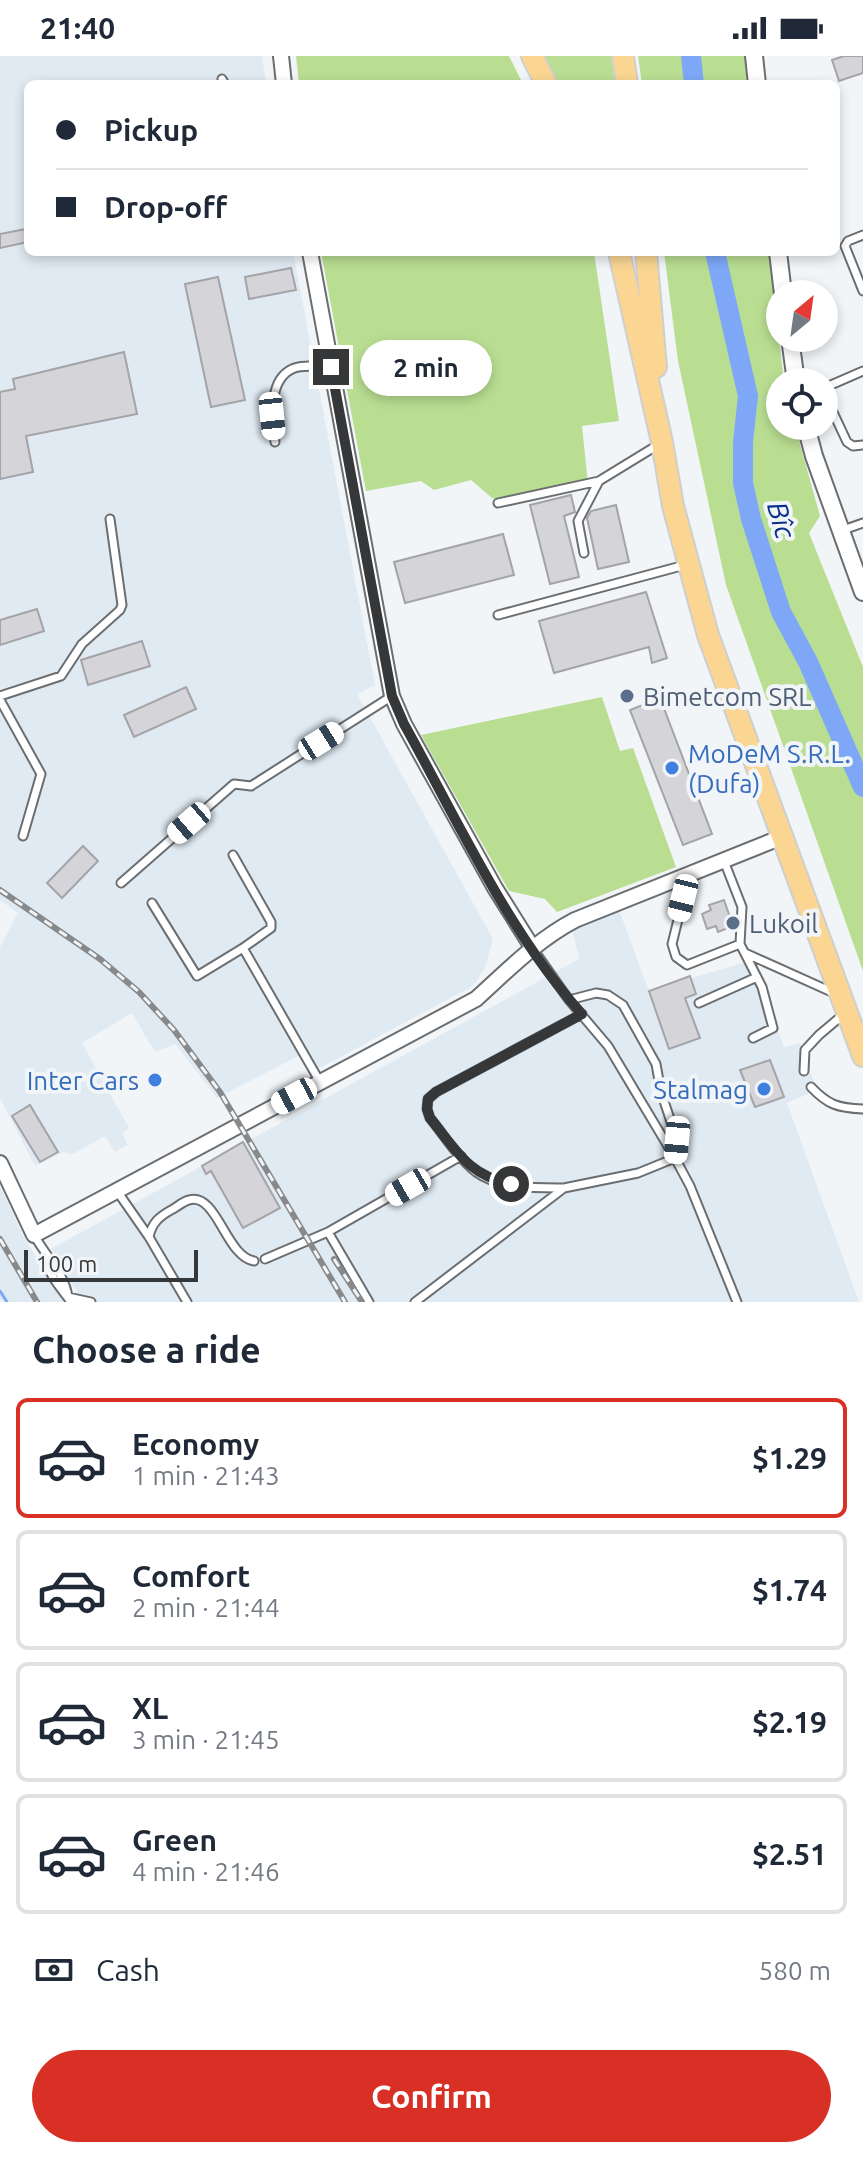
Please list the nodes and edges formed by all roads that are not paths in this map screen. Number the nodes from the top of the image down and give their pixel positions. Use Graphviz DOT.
graph roads {
  1 [pos="281,56"];
  2 [pos="532,56"];
  3 [pos="623,56"];
  4 [pos="754,56"];
  5 [pos="284,80"];
  6 [pos="544,80"];
  7 [pos="626,80"];
  8 [pos="757,80"];
  9 [pos="863,235"];
  10 [pos="311,256"];
  11 [pos="620,256"];
  12 [pos="646,256"];
  13 [pos="778,256"];
  14 [pos="781,280"];
  15 [pos="863,291"];
  16 [pos="331,367"];
  17 [pos="863,371"];
  18 [pos="838,383"];
  19 [pos="838,422"];
  20 [pos="810,440"];
  21 [pos="275,442"];
  22 [pos="662,442"];
  23 [pos="863,445"];
  24 [pos="599,481"];
  25 [pos="498,503"];
  26 [pos="110,519"];
  27 [pos="863,523"];
  28 [pos="841,531"];
  29 [pos="584,553"];
  30 [pos="687,564"];
  31 [pos="863,592"];
  32 [pos="498,615"];
  33 [pos="392,696"];
  34 [pos="0,698"];
  35 [pos="23,836"];
  36 [pos="782,837"];
  37 [pos="233,855"];
  38 [pos="724,861"];
  39 [pos="689,875"];
  40 [pos="121,883"];
  41 [pos="152,903"];
  42 [pos="740,944"];
  43 [pos="532,947"];
  44 [pos="243,948"];
  45 [pos="745,953"];
  46 [pos="757,977"];
  47 [pos="569,1000"];
  48 [pos="699,1003"];
  49 [pos="844,1004"];
  50 [pos="582,1014"];
  51 [pos="753,1038"];
  52 [pos="863,1056"];
  53 [pos="804,1071"];
  54 [pos="320,1082"];
  55 [pos="811,1087"];
  56 [pos="863,1109"];
  57 [pos="461,1156"];
  58 [pos="675,1158"];
  59 [pos="0,1163"];
  60 [pos="564,1188"];
  61 [pos="117,1191"];
  62 [pos="328,1232"];
  63 [pos="34,1235"];
  64 [pos="149,1237"];
  65 [pos="265,1259"];
  66 [pos="254,1261"];
  67 [pos="70,1300"];
  68 [pos="91,1302"];
  69 [pos="187,1302"];
  70 [pos="369,1302"];
  71 [pos="415,1302"];
  72 [pos="737,1302"];
  1 -- 5 [label="street"];
  2 -- 6 [label="main road"];
  3 -- 7 [label="main road"];
  4 -- 8 [label="street"];
  9 -- 15 [label="lane"];
  10 -- 16 [label="street"];
  11 -- 22 [label="main road"];
  12 -- 22 [label="main road"];
  13 -- 14 [label="street"];
  16 -- 21 [label="lane"];
  16 -- 33 [label="street"];
  17 -- 18 [label="lane"];
  19 -- 23 [label="lane"];
  20 -- 28 [label="street"];
  22 -- 24 [label="lane"];
  22 -- 30 [label="main road"];
  24 -- 25 [label="lane"];
  24 -- 29 [label="lane"];
  26 -- 34 [label="lane"];
  27 -- 28 [label="lane"];
  28 -- 31 [label="street"];
  30 -- 32 [label="lane"];
  30 -- 36 [label="main road"];
  33 -- 40 [label="lane"];
  33 -- 43 [label="street"];
  34 -- 35 [label="lane"];
  36 -- 38 [label="street"];
  36 -- 49 [label="main road"];
  37 -- 44 [label="lane"];
  38 -- 39 [label="street"];
  38 -- 42 [label="lane"];
  39 -- 42 [label="lane"];
  39 -- 43 [label="street"];
  41 -- 44 [label="lane"];
  42 -- 45 [label="lane"];
  43 -- 47 [label="lane"];
  43 -- 54 [label="street"];
  44 -- 54 [label="lane"];
  45 -- 46 [label="lane"];
  45 -- 49 [label="lane"];
  46 -- 48 [label="lane"];
  46 -- 51 [label="lane"];
  47 -- 50 [label="lane"];
  47 -- 58 [label="lane"];
  49 -- 52 [label="main road"];
  49 -- 53 [label="lane"];
  50 -- 57 [label="lane"];
  50 -- 58 [label="lane"];
  54 -- 61 [label="street"];
  55 -- 56 [label="lane"];
  57 -- 60 [label="lane"];
  57 -- 62 [label="lane"];
  58 -- 60 [label="lane"];
  58 -- 72 [label="lane"];
  59 -- 63 [label="street"];
  60 -- 71 [label="lane"];
  61 -- 63 [label="street"];
  61 -- 64 [label="lane"];
  62 -- 65 [label="lane"];
  62 -- 70 [label="lane"];
  63 -- 67 [label="lane"];
  64 -- 66 [label="lane"];
  64 -- 69 [label="lane"];
  67 -- 68 [label="lane"];
}
